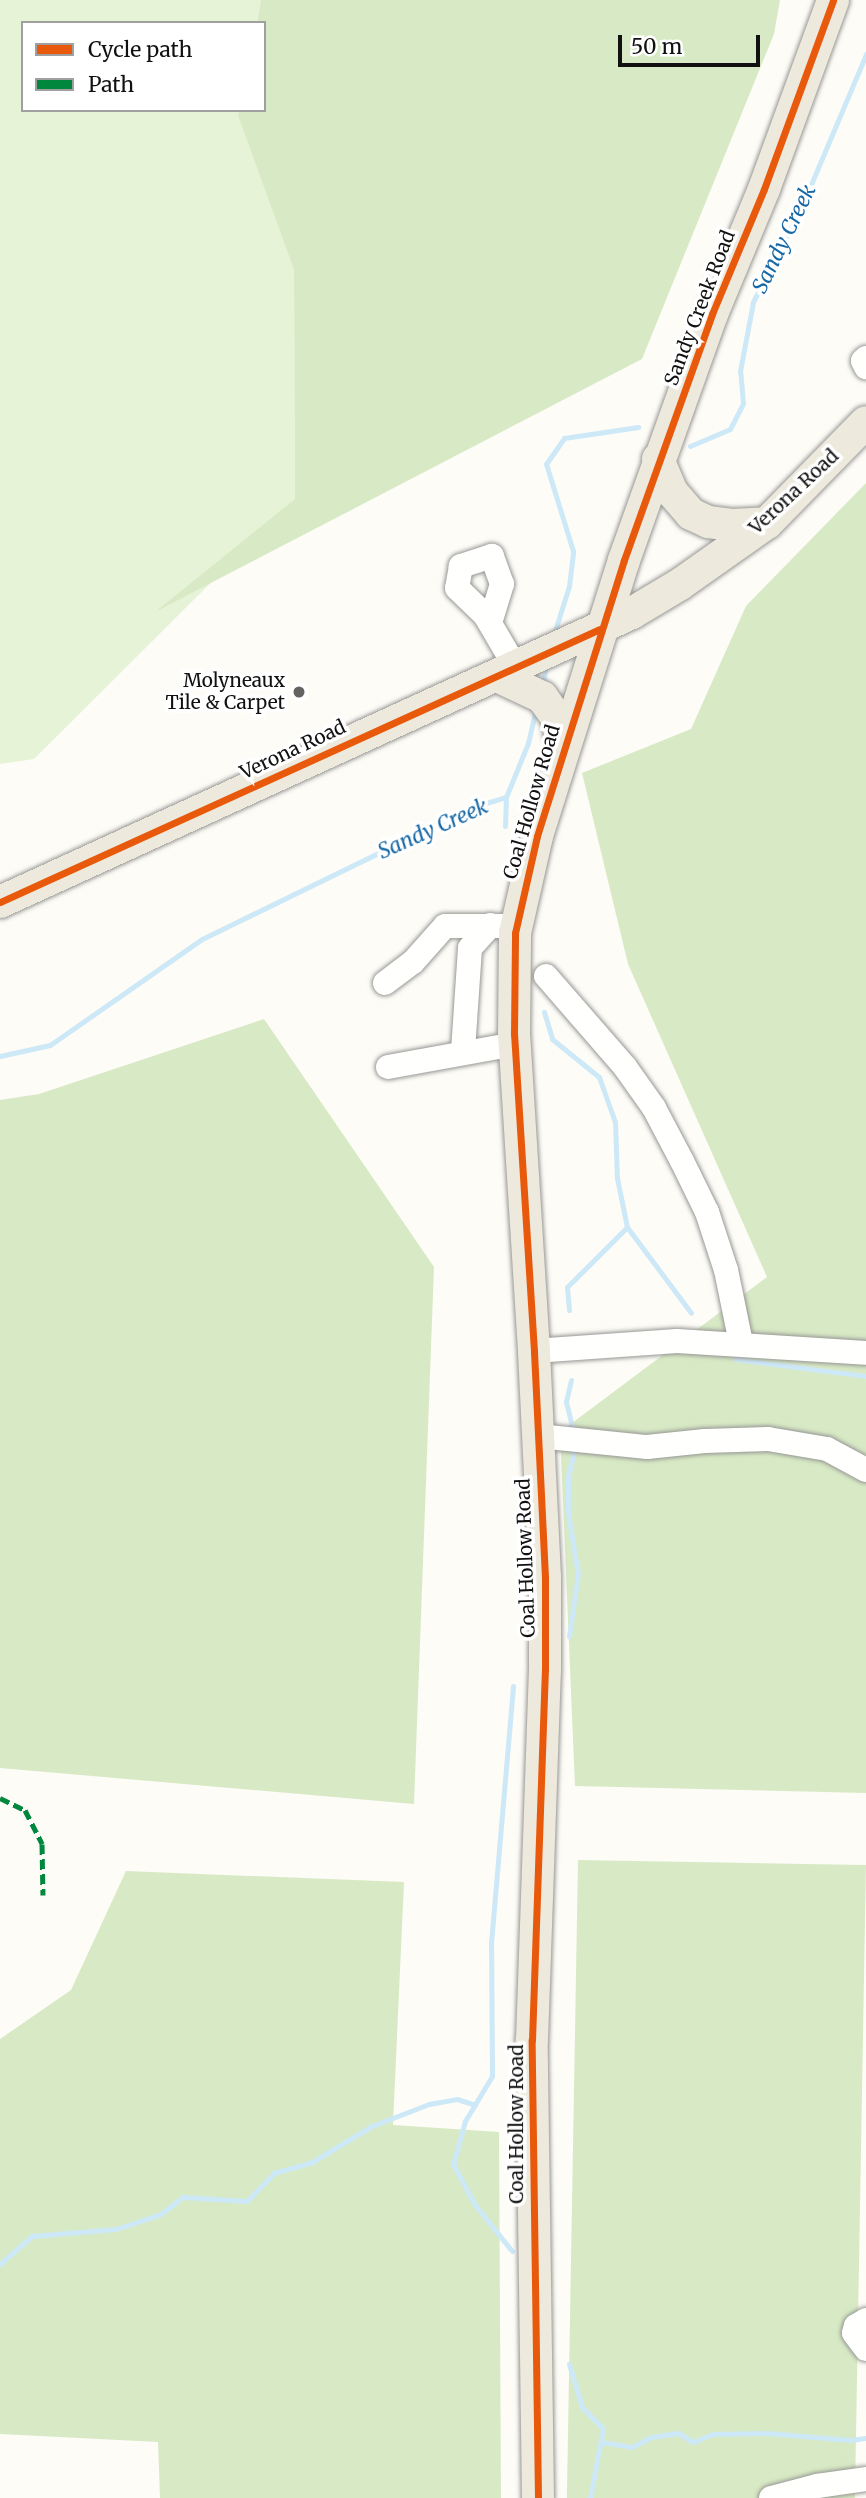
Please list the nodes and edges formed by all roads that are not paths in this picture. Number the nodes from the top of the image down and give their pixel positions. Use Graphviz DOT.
graph roads {
  1 [pos="833,0"];
  2 [pos="866,358"];
  3 [pos="866,367"];
  4 [pos="866,422"];
  5 [pos="658,459"];
  6 [pos="767,523"];
  7 [pos="490,623"];
  8 [pos="600,629"];
  9 [pos="532,675"];
  10 [pos="564,748"];
  11 [pos="0,902"];
  12 [pos="504,925"];
  13 [pos="546,976"];
  14 [pos="385,983"];
  15 [pos="514,1044"];
  16 [pos="463,1051"];
  17 [pos="388,1067"];
  18 [pos="741,1343"];
  19 [pos="534,1351"];
  20 [pos="866,1353"];
  21 [pos="560,1439"];
  22 [pos="866,1470"];
  23 [pos="866,2320"];
  24 [pos="866,2349"];
  25 [pos="866,2479"];
  26 [pos="538,2498"];
  27 [pos="771,2498"];
  1 -- 5 [label="main road, Sandy Creek Road"];
  2 -- 3 [label="street"];
  4 -- 6 [label="main road, Verona Road"];
  5 -- 6 [label="main road"];
  5 -- 8 [label="main road, Sandy Creek Road"];
  6 -- 8 [label="main road, Verona Road"];
  7 -- 9 [label="street"];
  8 -- 9 [label="main road, Verona Road"];
  8 -- 10 [label="main road, Coal Hollow Road"];
  9 -- 10 [label="main road"];
  9 -- 11 [label="main road, Verona Road"];
  10 -- 12 [label="main road, Coal Hollow Road"];
  12 -- 14 [label="street"];
  12 -- 15 [label="main road, Coal Hollow Road"];
  12 -- 16 [label="street"];
  13 -- 18 [label="street"];
  15 -- 16 [label="street"];
  15 -- 19 [label="main road, Coal Hollow Road"];
  16 -- 17 [label="street"];
  18 -- 19 [label="street"];
  18 -- 20 [label="street"];
  19 -- 21 [label="main road, Coal Hollow Road"];
  21 -- 22 [label="street"];
  21 -- 26 [label="main road, Coal Hollow Road"];
  23 -- 24 [label="street"];
  25 -- 27 [label="street"];
}
